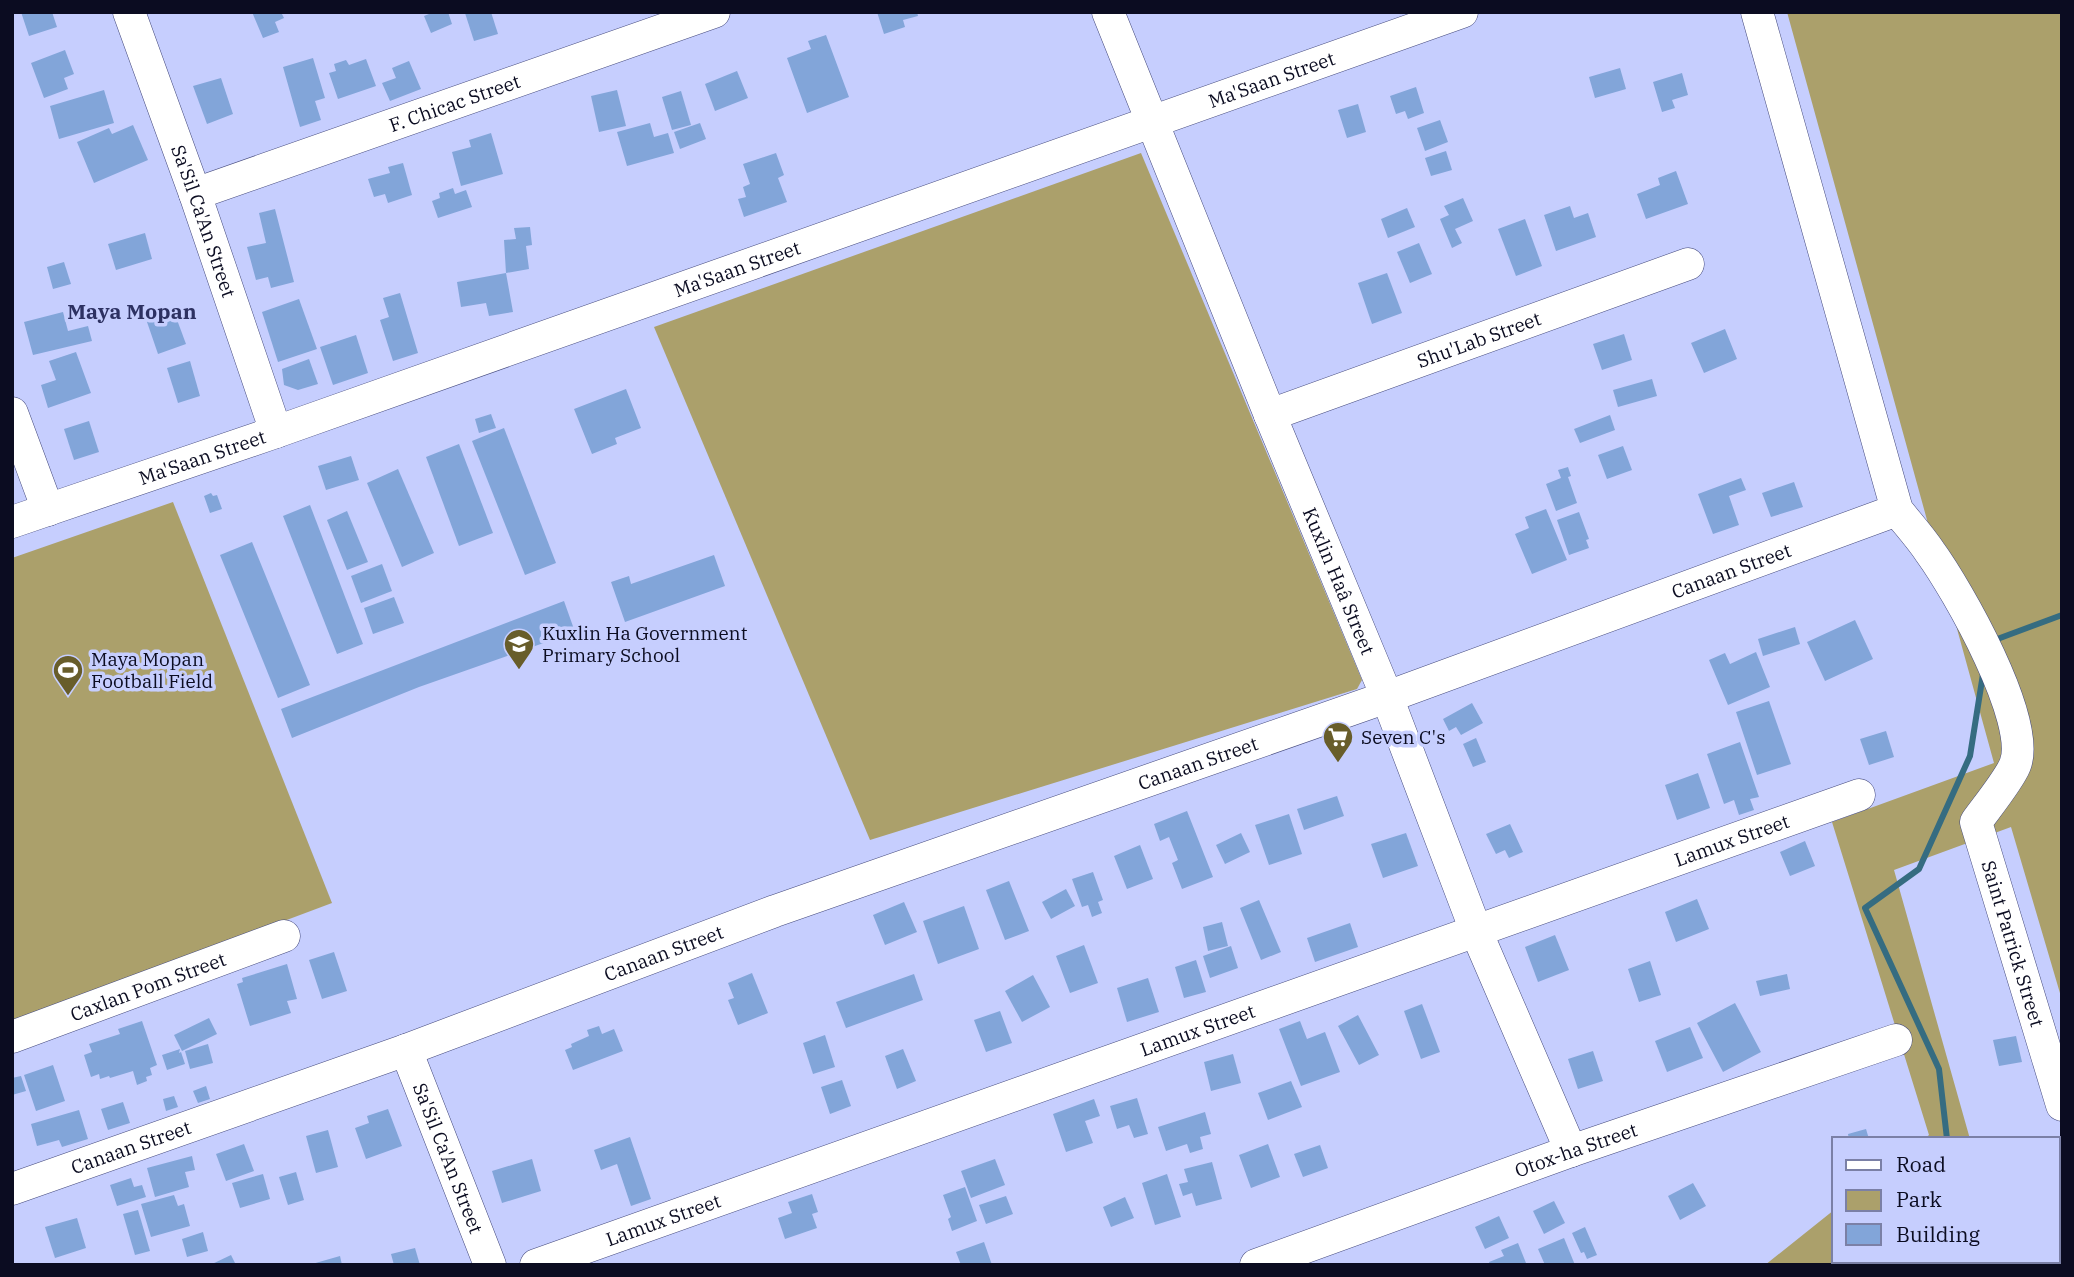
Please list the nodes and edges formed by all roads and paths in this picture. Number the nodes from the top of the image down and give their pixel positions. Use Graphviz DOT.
graph roads {
  1 [pos="129,12"];
  2 [pos="714,12"];
  3 [pos="1108,12"];
  4 [pos="1462,12"];
  5 [pos="1757,12"];
  6 [pos="1152,123"];
  7 [pos="195,194"];
  8 [pos="1688,264"];
  9 [pos="12,413"];
  10 [pos="1270,415"];
  11 [pos="276,432"];
  12 [pos="48,510"];
  13 [pos="1897,510"];
  14 [pos="12,522"];
  15 [pos="1387,697"];
  16 [pos="1859,795"];
  17 [pos="1476,930"];
  18 [pos="284,936"];
  19 [pos="12,1037"];
  20 [pos="1896,1040"];
  21 [pos="407,1050"];
  22 [pos="2062,1105"];
  23 [pos="1571,1151"];
  24 [pos="12,1189"];
  25 [pos="490,1265"];
  26 [pos="536,1265"];
  27 [pos="1256,1265"];
  1 -- 7 [label="street, Sa'Sil Ca'An Street"];
  2 -- 7 [label="street, F. Chicac Street"];
  3 -- 6 [label="street, Kuxlin Haâ Street"];
  4 -- 6 [label="street, Ma'Saan Street"];
  5 -- 13 [label="street"];
  6 -- 10 [label="street, Kuxlin Haâ Street"];
  6 -- 11 [label="street, Ma'Saan Street"];
  7 -- 11 [label="street, Sa'Sil Ca'An Street"];
  8 -- 10 [label="street, Shu'Lab Street"];
  9 -- 12 [label="street"];
  10 -- 15 [label="street, Kuxlin Haâ Street"];
  11 -- 12 [label="street, Ma'Saan Street"];
  12 -- 14 [label="street, Ma'Saan Street"];
  13 -- 15 [label="street, Canaan Street"];
  13 -- 22 [label="street, Saint Patrick Street"];
  15 -- 17 [label="street, Kuxlin Haâ Street"];
  15 -- 21 [label="street, Canaan Street"];
  16 -- 17 [label="street, Lamux Street"];
  17 -- 23 [label="street, Kuxlin Haâ Street"];
  17 -- 26 [label="street, Lamux Street"];
  18 -- 19 [label="street, Caxlan Pom Street"];
  20 -- 23 [label="street, Otox-ha Street"];
  21 -- 24 [label="street, Canaan Street"];
  21 -- 25 [label="street, Sa'Sil Ca'An Street"];
  23 -- 27 [label="street, Otox-ha Street"];
}
